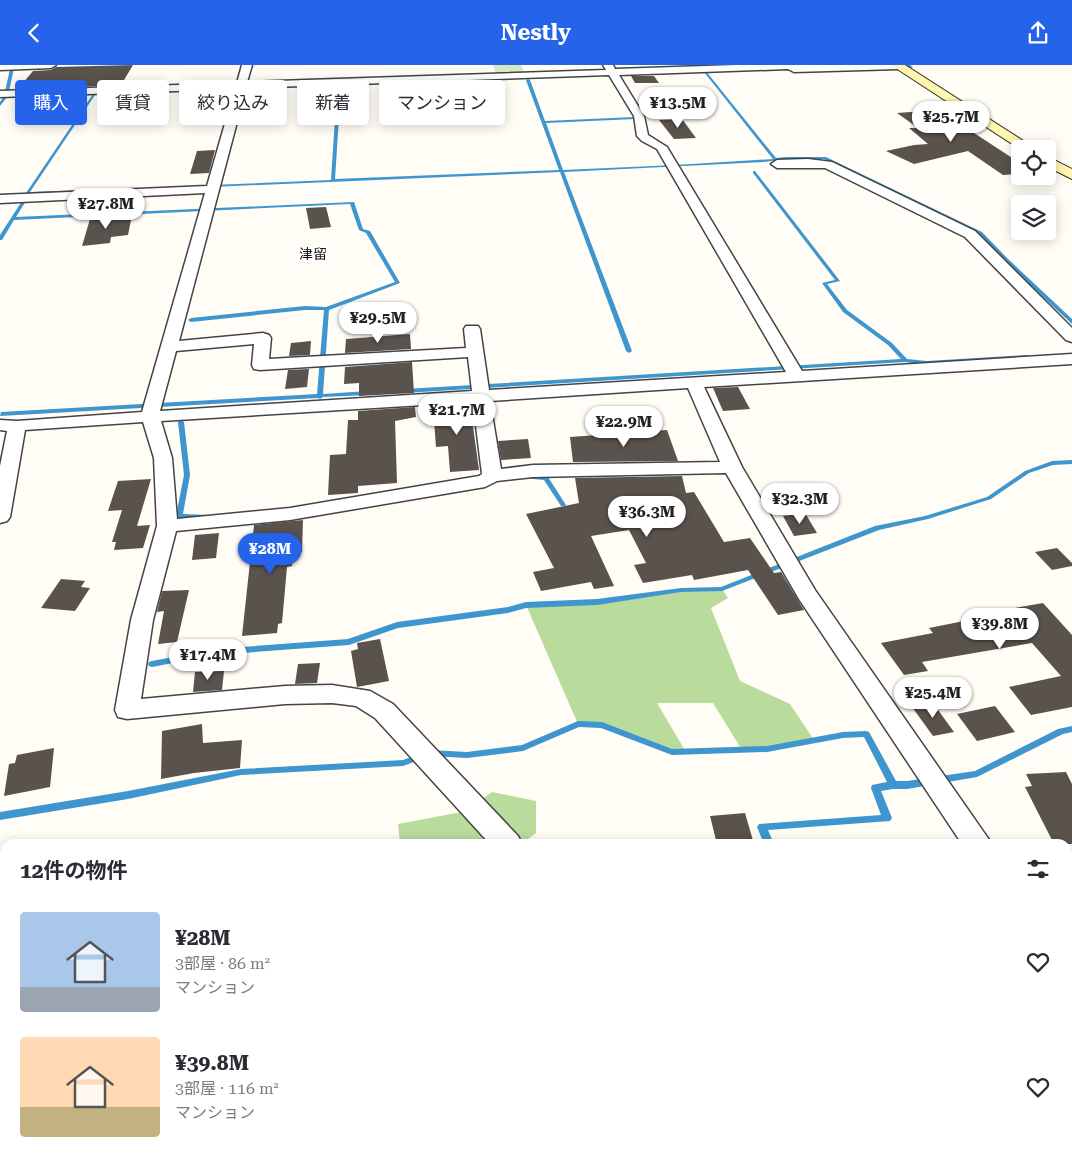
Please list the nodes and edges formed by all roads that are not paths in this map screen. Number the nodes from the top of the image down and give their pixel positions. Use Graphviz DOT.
graph roads {
  1 [pos="51,65"];
  2 [pos="247,65"];
  3 [pos="429,65"];
  4 [pos="898,66"];
  5 [pos="791,67"];
  6 [pos="3,69"];
  7 [pos="612,71"];
  8 [pos="432,78"];
  9 [pos="242,80"];
  10 [pos="287,85"];
  11 [pos="179,89"];
  12 [pos="4,94"];
  13 [pos="230,125"];
  14 [pos="1014,140"];
  15 [pos="781,164"];
  16 [pos="1056,166"];
  17 [pos="1072,175"];
  18 [pos="214,187"];
  19 [pos="0,199"];
  20 [pos="472,329"];
  21 [pos="1072,337"];
  22 [pos="170,347"];
  23 [pos="475,352"];
  24 [pos="1072,359"];
  25 [pos="793,369"];
  26 [pos="694,383"];
  27 [pos="481,390"];
  28 [pos="152,412"];
  29 [pos="7,426"];
  30 [pos="732,467"];
  31 [pos="489,479"];
  32 [pos="0,517"];
  33 [pos="167,526"];
  34 [pos="503,839"];
  35 [pos="975,839"];
  1 -- 6 [label="street"];
  2 -- 9 [label="street"];
  3 -- 8 [label="street"];
  4 -- 5 [label="street"];
  4 -- 14 [label="street"];
  5 -- 7 [label="street"];
  7 -- 8 [label="street"];
  7 -- 25 [label="street"];
  8 -- 10 [label="street"];
  11 -- 12 [label="street"];
  13 -- 18 [label="street"];
  15 -- 21 [label="street"];
  16 -- 17 [label="street"];
  18 -- 19 [label="street"];
  18 -- 22 [label="street"];
  20 -- 23 [label="street"];
  22 -- 23 [label="street"];
  22 -- 28 [label="street"];
  23 -- 27 [label="street"];
  24 -- 25 [label="street"];
  25 -- 26 [label="street"];
  26 -- 27 [label="street"];
  26 -- 30 [label="street"];
  27 -- 28 [label="street"];
  27 -- 31 [label="street"];
  28 -- 29 [label="street"];
  28 -- 33 [label="street"];
  29 -- 32 [label="street"];
  30 -- 31 [label="street"];
  30 -- 35 [label="street"];
  31 -- 33 [label="street"];
  33 -- 34 [label="street"];
}
